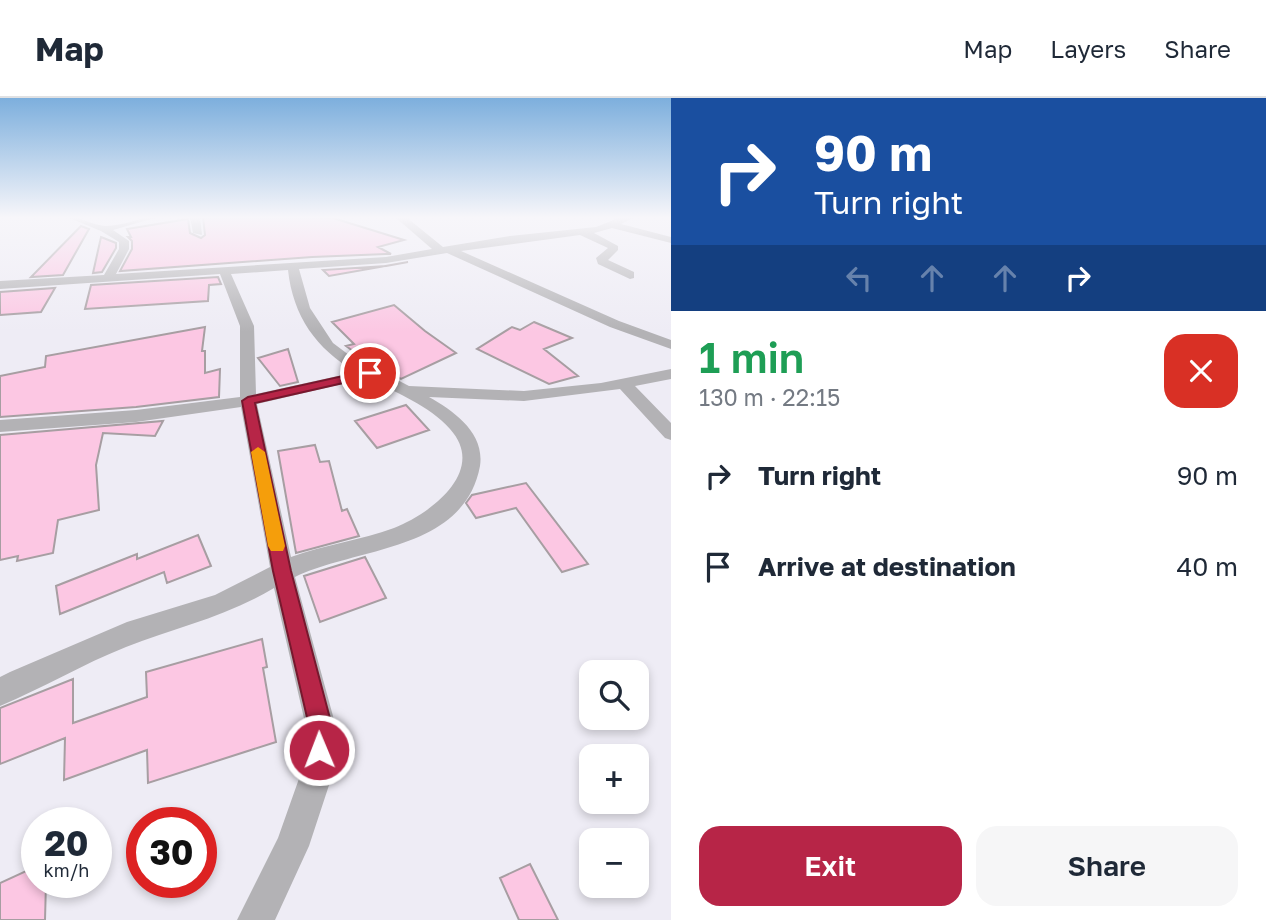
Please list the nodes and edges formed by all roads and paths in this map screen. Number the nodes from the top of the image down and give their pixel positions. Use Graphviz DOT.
graph roads {
  1 [pos="120,255"];
  2 [pos="417,255"];
  3 [pos="459,255"];
  4 [pos="605,255"];
  5 [pos="293,265"];
  6 [pos="224,270"];
  7 [pos="630,275"];
  8 [pos="108,278"];
  9 [pos="0,285"];
  10 [pos="671,345"];
  11 [pos="370,373"];
  12 [pos="671,374"];
  13 [pos="623,383"];
  14 [pos="403,391"];
  15 [pos="248,401"];
  16 [pos="0,426"];
  17 [pos="671,434"];
  18 [pos="282,571"];
  19 [pos="0,692"];
  20 [pos="256,920"];
  1 -- 8 [label="street"];
  2 -- 5 [label="street"];
  3 -- 10 [label="street"];
  4 -- 7 [label="street"];
  5 -- 6 [label="street"];
  5 -- 11 [label="street"];
  6 -- 8 [label="street"];
  6 -- 15 [label="street"];
  8 -- 9 [label="street"];
  11 -- 14 [label="street"];
  11 -- 15 [label="street"];
  12 -- 13 [label="street"];
  13 -- 14 [label="street"];
  13 -- 17 [label="street"];
  14 -- 18 [label="street"];
  15 -- 16 [label="street"];
  15 -- 18 [label="street"];
  18 -- 19 [label="street"];
  18 -- 20 [label="street"];
}
